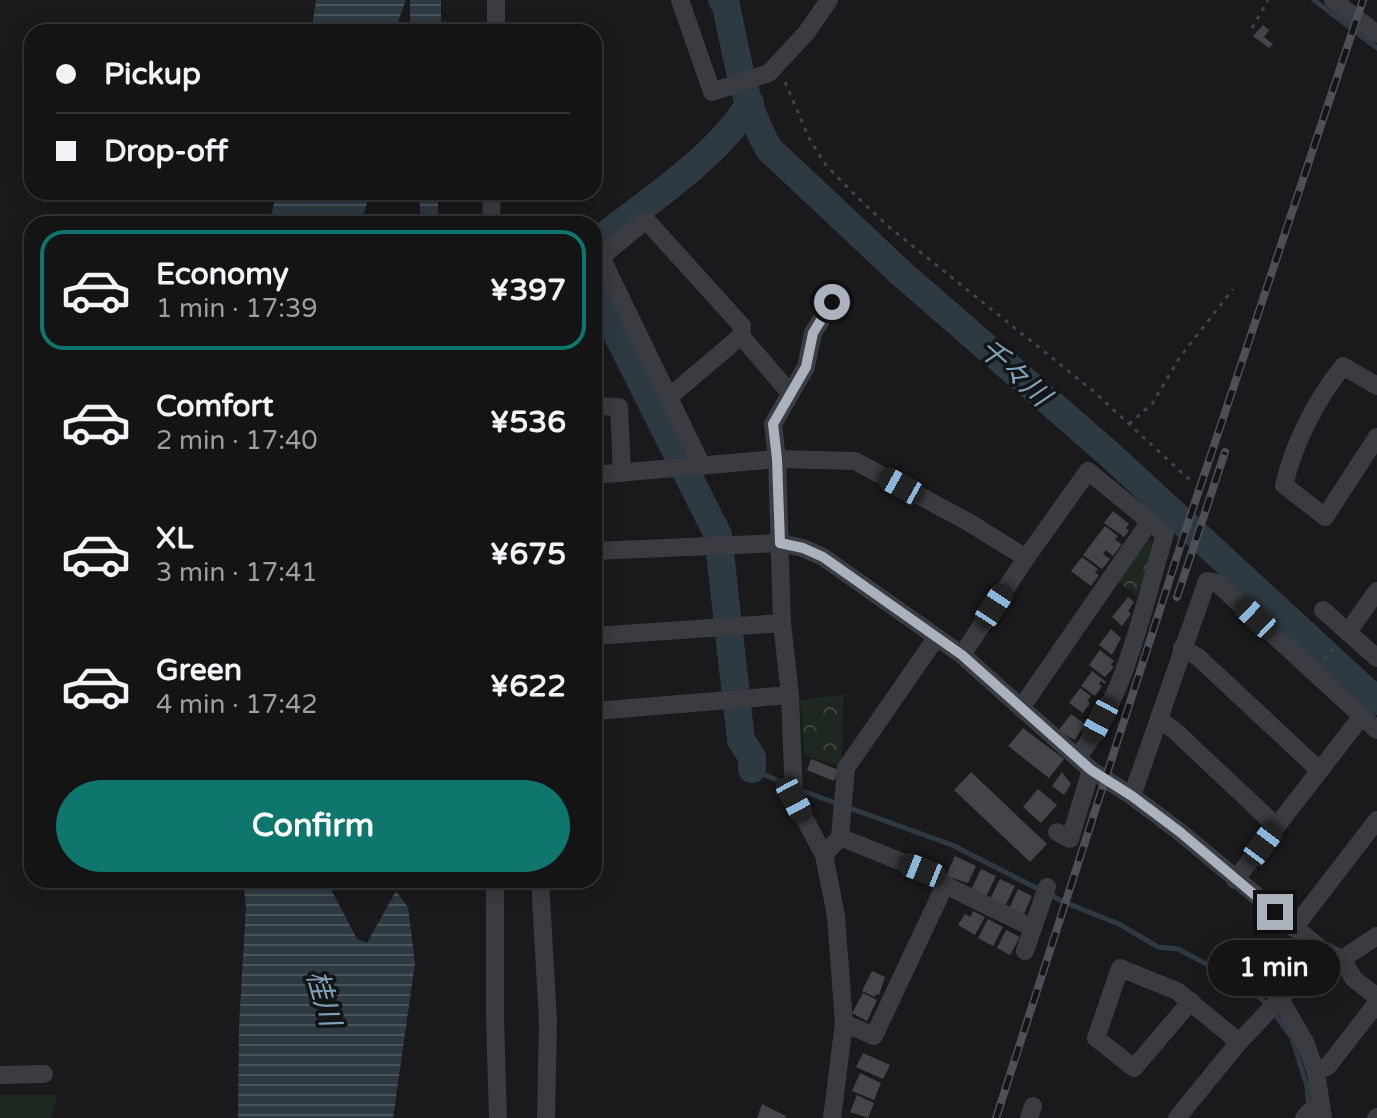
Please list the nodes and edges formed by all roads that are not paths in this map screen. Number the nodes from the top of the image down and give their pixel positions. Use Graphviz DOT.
graph roads {
  1 [pos="496,0"];
  2 [pos="680,0"];
  3 [pos="829,0"];
  4 [pos="1333,0"];
  5 [pos="496,24"];
  6 [pos="1377,34"];
  7 [pos="602,253"];
  8 [pos="602,264"];
  9 [pos="832,302"];
  10 [pos="741,336"];
  11 [pos="1377,386"];
  12 [pos="790,393"];
  13 [pos="669,397"];
  14 [pos="602,406"];
  15 [pos="1377,437"];
  16 [pos="777,459"];
  17 [pos="702,466"];
  18 [pos="622,473"];
  19 [pos="602,474"];
  20 [pos="1150,521"];
  21 [pos="780,543"];
  22 [pos="602,551"];
  23 [pos="1026,558"];
  24 [pos="1377,591"];
  25 [pos="1323,610"];
  26 [pos="782,623"];
  27 [pos="602,635"];
  28 [pos="1345,636"];
  29 [pos="936,638"];
  30 [pos="1182,648"];
  31 [pos="962,655"];
  32 [pos="1377,658"];
  33 [pos="790,695"];
  34 [pos="1021,708"];
  35 [pos="602,710"];
  36 [pos="1362,716"];
  37 [pos="1159,720"];
  38 [pos="1377,730"];
  39 [pos="1077,757"];
  40 [pos="1091,770"];
  41 [pos="1319,770"];
  42 [pos="1132,796"];
  43 [pos="1377,820"];
  44 [pos="1276,826"];
  45 [pos="1057,832"];
  46 [pos="840,837"];
  47 [pos="824,855"];
  48 [pos="1235,880"];
  49 [pos="945,885"];
  50 [pos="495,888"];
  51 [pos="540,888"];
  52 [pos="1046,891"];
  53 [pos="1033,928"];
  54 [pos="1294,928"];
  55 [pos="1377,936"];
  56 [pos="1321,949"];
  57 [pos="1025,951"];
  58 [pos="1342,959"];
  59 [pos="1280,999"];
  60 [pos="1377,1000"];
  61 [pos="1191,1001"];
  62 [pos="844,1023"];
  63 [pos="1239,1042"];
  64 [pos="1316,1072"];
  65 [pos="44,1074"];
  66 [pos="0,1075"];
  67 [pos="1322,1113"];
  68 [pos="498,1118"];
  69 [pos="546,1118"];
  70 [pos="832,1118"];
  71 [pos="1177,1118"];
  72 [pos="1304,1118"];
  1 -- 5 [label="street"];
  2 -- 3 [label="street"];
  4 -- 6 [label="street"];
  7 -- 10 [label="street"];
  8 -- 13 [label="street"];
  9 -- 12 [label="street"];
  10 -- 12 [label="street"];
  10 -- 13 [label="street"];
  11 -- 15 [label="street"];
  12 -- 16 [label="street"];
  13 -- 17 [label="street"];
  14 -- 18 [label="street"];
  16 -- 17 [label="street"];
  16 -- 21 [label="street"];
  16 -- 23 [label="street"];
  17 -- 18 [label="street"];
  18 -- 19 [label="street"];
  20 -- 23 [label="street"];
  20 -- 34 [label="street"];
  20 -- 39 [label="street"];
  21 -- 22 [label="street"];
  21 -- 26 [label="street"];
  21 -- 29 [label="street"];
  23 -- 31 [label="street"];
  24 -- 28 [label="street"];
  25 -- 28 [label="street"];
  26 -- 27 [label="street"];
  26 -- 33 [label="street"];
  28 -- 32 [label="street"];
  29 -- 31 [label="street"];
  29 -- 46 [label="street"];
  30 -- 36 [label="street"];
  30 -- 37 [label="street"];
  30 -- 41 [label="street"];
  31 -- 34 [label="street"];
  33 -- 35 [label="street"];
  33 -- 47 [label="street"];
  34 -- 39 [label="street"];
  36 -- 38 [label="street"];
  36 -- 41 [label="street"];
  37 -- 42 [label="street"];
  37 -- 44 [label="street"];
  39 -- 40 [label="street"];
  40 -- 42 [label="street"];
  40 -- 45 [label="street"];
  41 -- 44 [label="street"];
  42 -- 48 [label="street"];
  43 -- 54 [label="street"];
  44 -- 48 [label="street"];
  46 -- 47 [label="street"];
  46 -- 49 [label="street"];
  47 -- 62 [label="street"];
  48 -- 54 [label="street"];
  49 -- 53 [label="street"];
  49 -- 62 [label="street"];
  50 -- 68 [label="street"];
  51 -- 69 [label="street"];
  52 -- 53 [label="street"];
  53 -- 57 [label="street"];
  54 -- 56 [label="street"];
  55 -- 58 [label="street"];
  56 -- 58 [label="street"];
  56 -- 59 [label="street"];
  58 -- 60 [label="street"];
  59 -- 63 [label="street"];
  59 -- 64 [label="street"];
  60 -- 64 [label="street"];
  61 -- 61 [label="street"];
  61 -- 63 [label="street"];
  62 -- 70 [label="street"];
  63 -- 71 [label="street"];
  64 -- 67 [label="street"];
  65 -- 66 [label="street"];
  67 -- 72 [label="street"];
}
